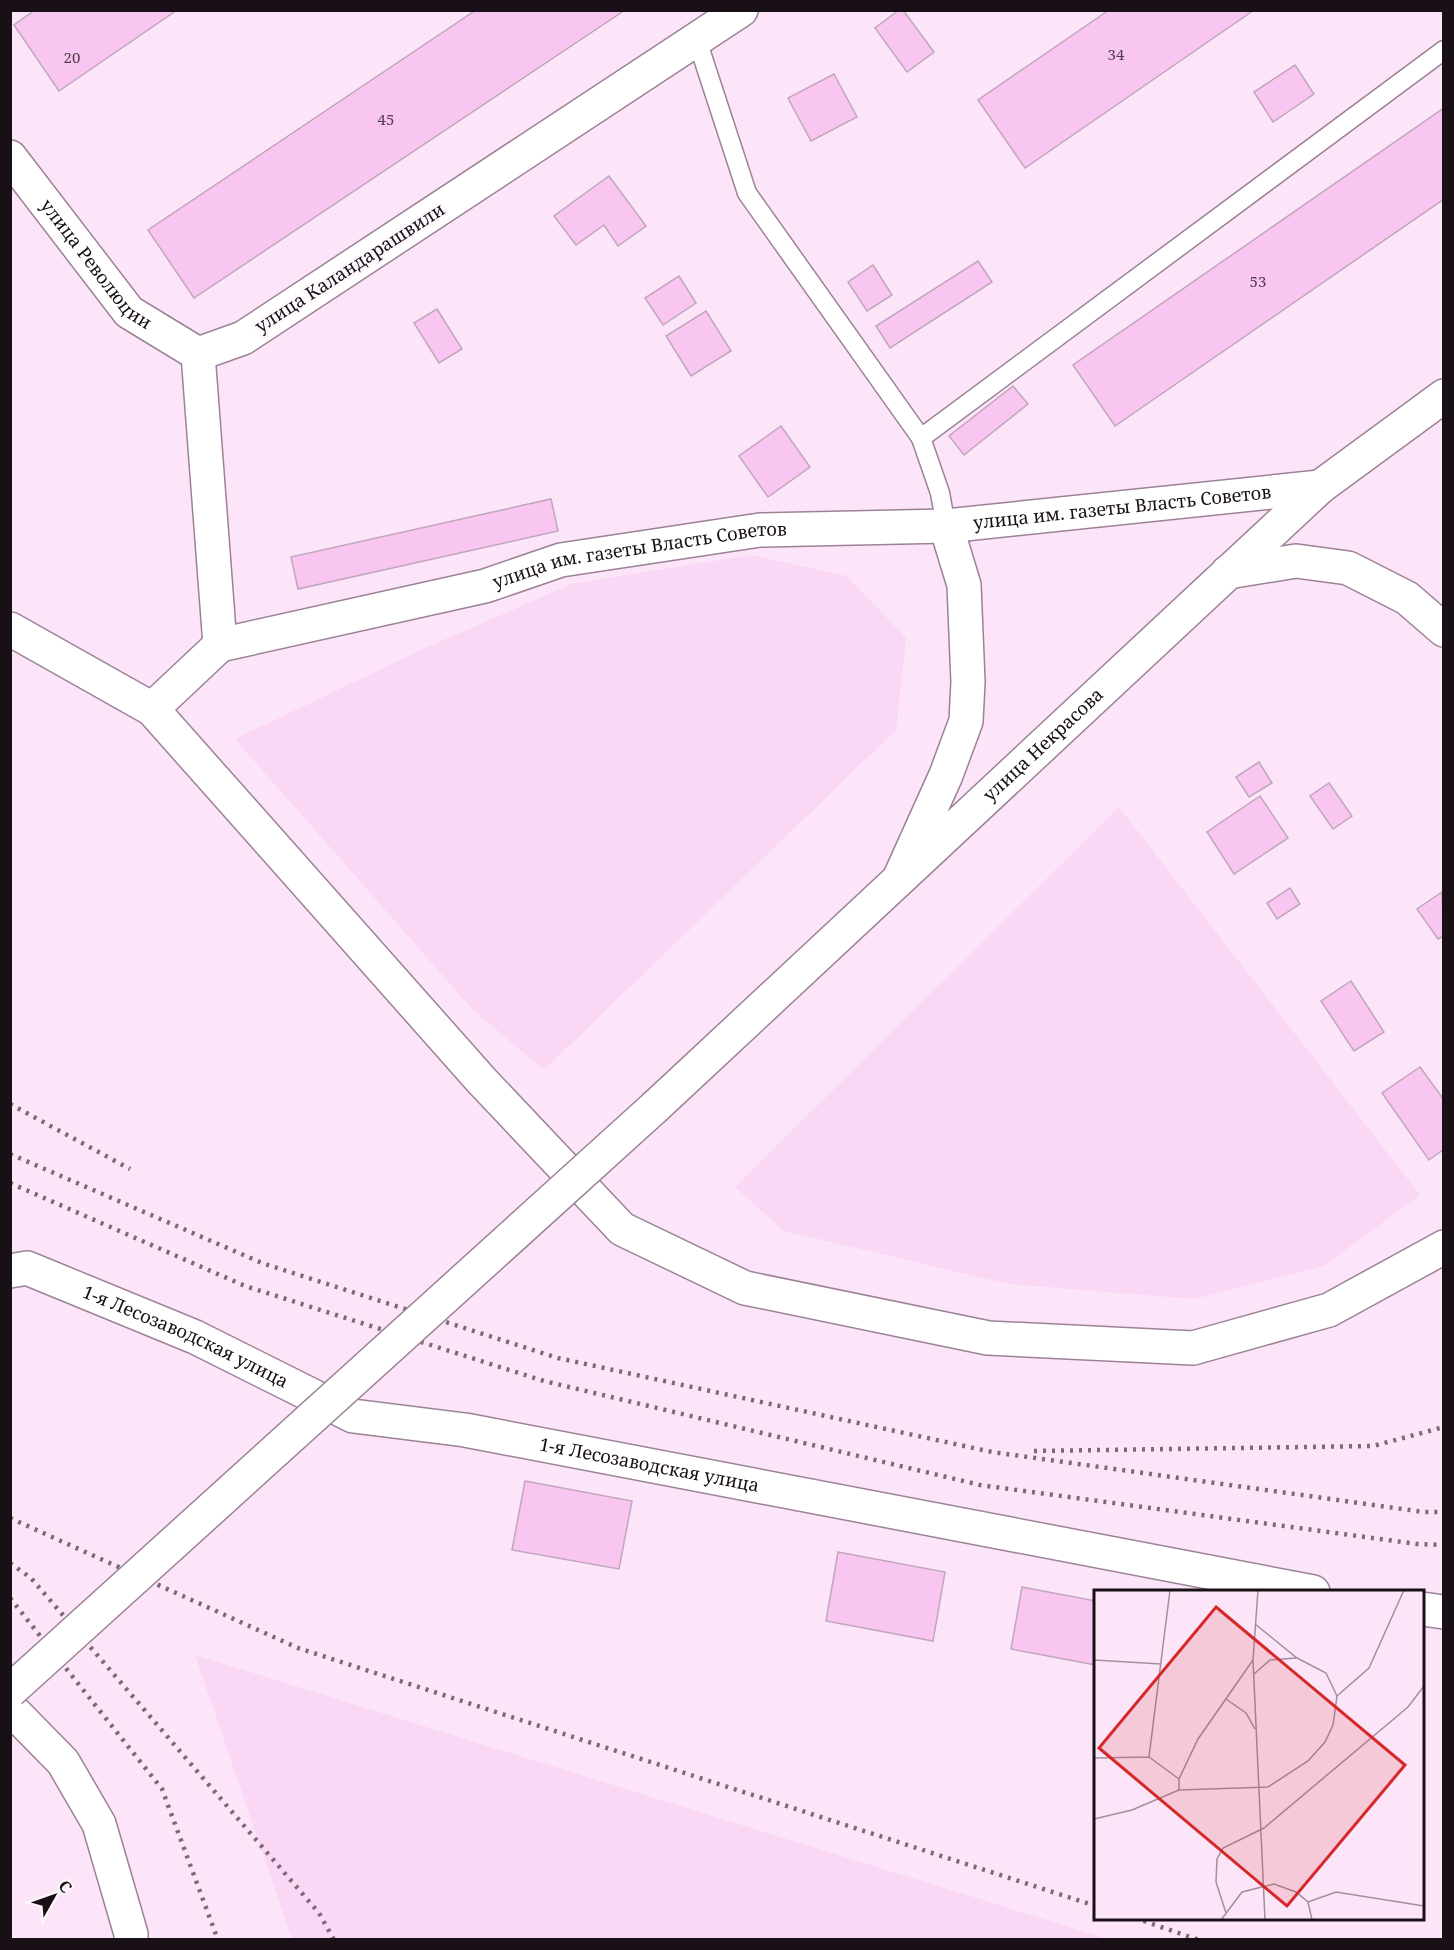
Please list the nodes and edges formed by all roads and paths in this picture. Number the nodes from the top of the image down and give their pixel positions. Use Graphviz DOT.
graph roads {
  1 [pos="741,10"];
  2 [pos="697,40"];
  3 [pos="1443,50"];
  4 [pos="10,157"];
  5 [pos="198,354"];
  6 [pos="1443,396"];
  7 [pos="921,438"];
  8 [pos="1320,487"];
  9 [pos="946,526"];
  10 [pos="1228,572"];
  11 [pos="10,629"];
  12 [pos="1443,630"];
  13 [pos="220,645"];
  14 [pos="152,708"];
  15 [pos="900,877"];
  16 [pos="1443,1247"];
  17 [pos="10,1271"];
  18 [pos="1303,1590"];
  19 [pos="1424,1609"];
  20 [pos="1443,1612"];
  21 [pos="10,1692"];
  22 [pos="10,1708"];
  23 [pos="131,1940"];
  1 -- 2 [label="street, улица Каландарашвили"];
  2 -- 5 [label="street, улица Каландарашвили"];
  2 -- 7 [label="lane"];
  3 -- 7 [label="lane"];
  4 -- 5 [label="street, улица Революции"];
  5 -- 13 [label="street"];
  6 -- 8 [label="street, улица Некрасова"];
  7 -- 9 [label="lane"];
  8 -- 9 [label="street, улица им. газеты Власть Советов"];
  8 -- 10 [label="street, улица Некрасова"];
  9 -- 13 [label="street, улица им. газеты Власть Советов"];
  9 -- 15 [label="street"];
  10 -- 12 [label="street"];
  10 -- 15 [label="street, улица Некрасова"];
  11 -- 14 [label="street"];
  13 -- 14 [label="street"];
  14 -- 16 [label="street"];
  15 -- 21 [label="street, улица Некрасова, bridge"];
  17 -- 18 [label="street, 1-я Лесозаводская улица"];
  19 -- 20 [label="street"];
  22 -- 23 [label="street"];
}
